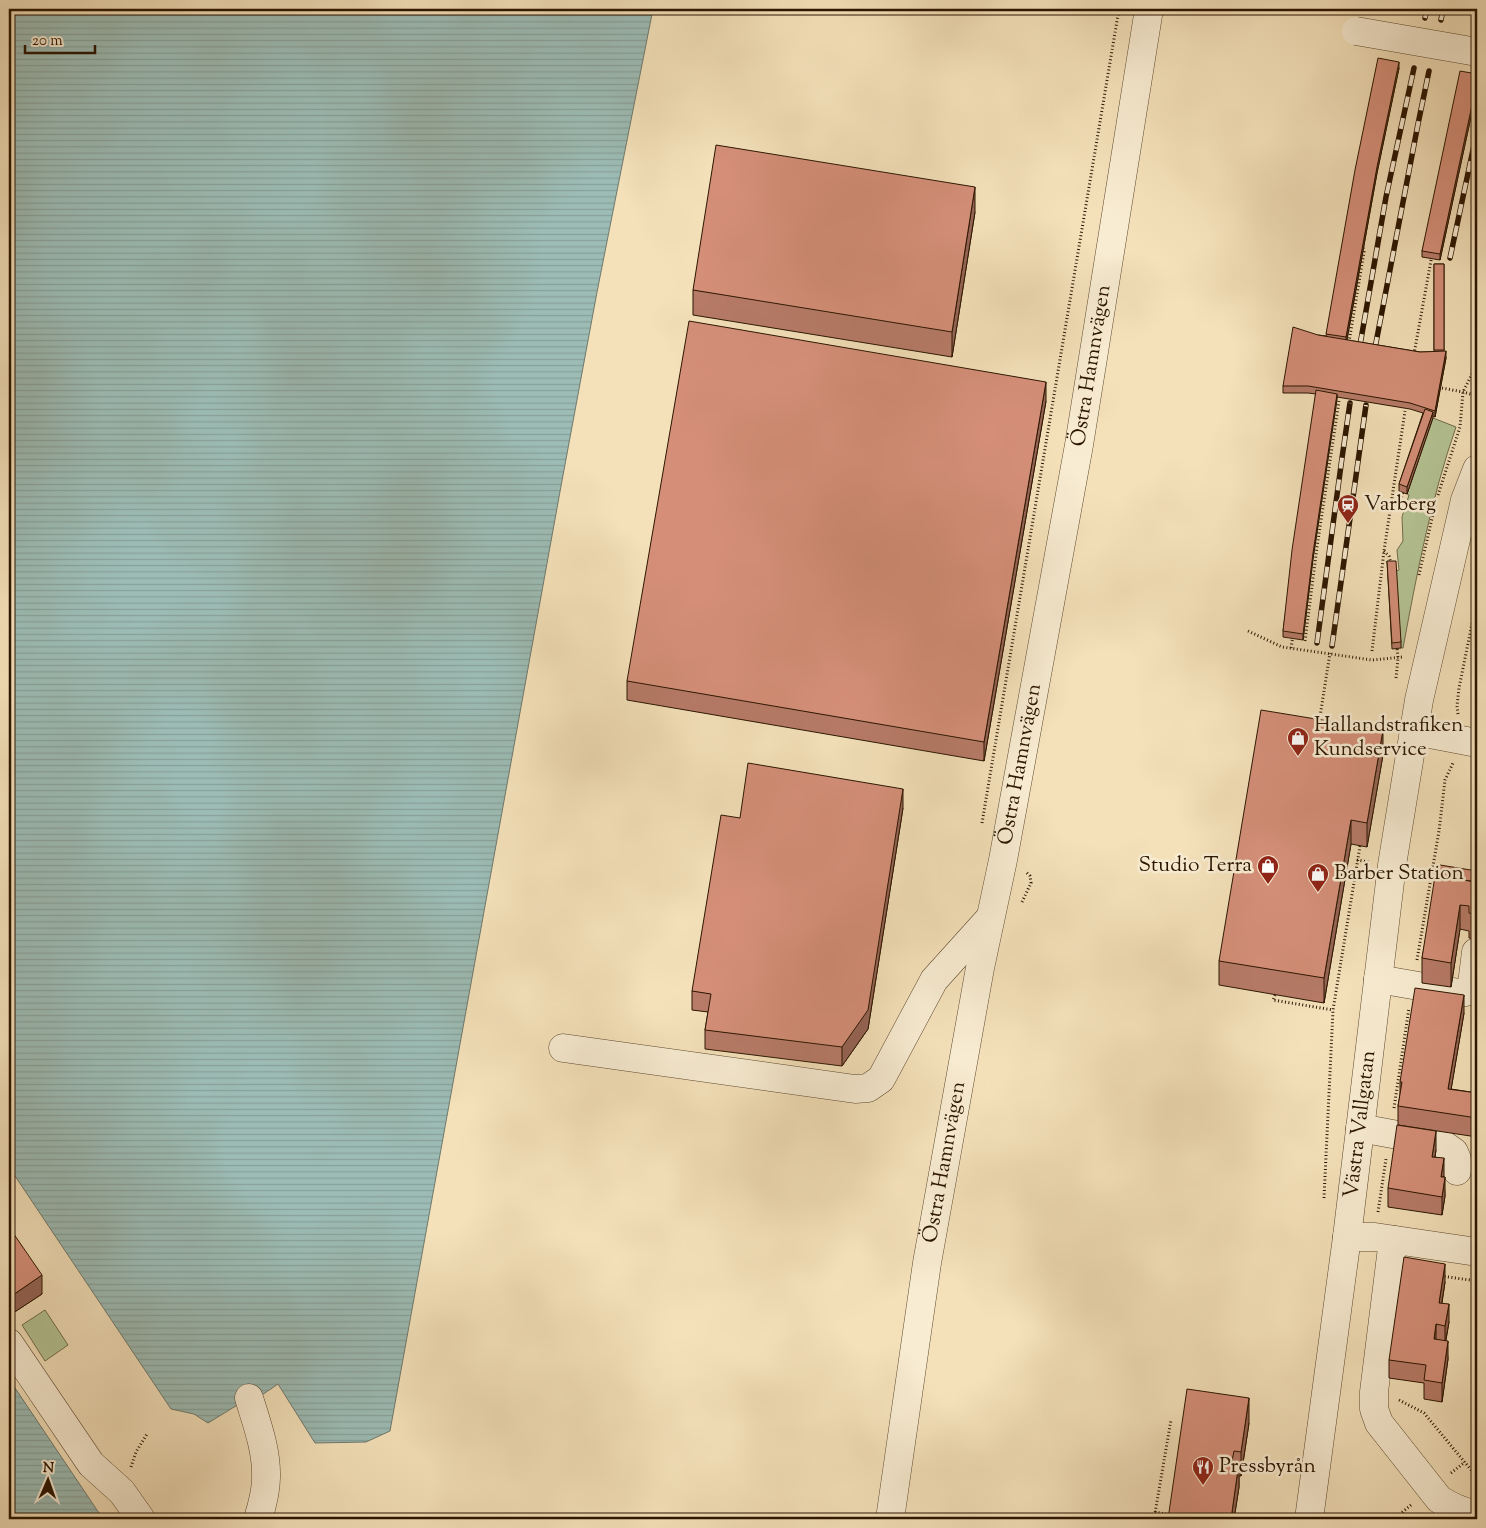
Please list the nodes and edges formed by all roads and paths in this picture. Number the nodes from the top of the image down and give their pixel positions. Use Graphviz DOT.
graph roads {
  1 [pos="1149,9"];
  2 [pos="1356,31"];
  3 [pos="1477,52"];
  4 [pos="1358,242"];
  5 [pos="1433,252"];
  6 [pos="1348,342"];
  7 [pos="1414,355"];
  8 [pos="1442,388"];
  9 [pos="1474,395"];
  10 [pos="1340,402"];
  11 [pos="1405,411"];
  12 [pos="1477,469"];
  13 [pos="1406,483"];
  14 [pos="1390,510"];
  15 [pos="1312,546"];
  16 [pos="1317,547"];
  17 [pos="1384,551"];
  18 [pos="1391,567"];
  19 [pos="1477,599"];
  20 [pos="1248,631"];
  21 [pos="1294,631"];
  22 [pos="1396,640"];
  23 [pos="1305,641"];
  24 [pos="1292,648"];
  25 [pos="1397,650"];
  26 [pos="1372,651"];
  27 [pos="1330,653"];
  28 [pos="1398,658"];
  29 [pos="1318,730"];
  30 [pos="1414,731"];
  31 [pos="1470,742"];
  32 [pos="1360,846"];
  33 [pos="990,919"];
  34 [pos="1476,952"];
  35 [pos="1378,979"];
  36 [pos="1413,985"];
  37 [pos="1274,994"];
  38 [pos="1333,1010"];
  39 [pos="563,1048"];
  40 [pos="1360,1128"];
  41 [pos="1390,1134"];
  42 [pos="1457,1171"];
  43 [pos="1348,1224"];
  44 [pos="1384,1238"];
  45 [pos="1477,1252"];
  46 [pos="1435,1275"];
  47 [pos="1477,1281"];
  48 [pos="9,1343"];
  49 [pos="1394,1396"];
  50 [pos="249,1398"];
  51 [pos="1171,1420"];
  52 [pos="147,1434"];
  53 [pos="1477,1477"];
  54 [pos="122,1492"];
  55 [pos="1156,1512"];
  56 [pos="1477,1514"];
  57 [pos="1172,1515"];
  58 [pos="141,1519"];
  59 [pos="258,1519"];
  60 [pos="890,1519"];
  61 [pos="1154,1519"];
  62 [pos="1309,1519"];
  1 -- 33 [label="street, Östra Hamnvägen"];
  2 -- 3 [label="street, bridge"];
  4 -- 6 [label="path"];
  5 -- 7 [label="path"];
  8 -- 9 [label="path"];
  10 -- 16 [label="path"];
  11 -- 14 [label="path"];
  12 -- 30 [label="street, Västra Vallgatan"];
  13 -- 14 [label="path"];
  14 -- 17 [label="path"];
  15 -- 16 [label="path"];
  16 -- 23 [label="path"];
  17 -- 18 [label="path"];
  17 -- 26 [label="path"];
  19 -- 31 [label="path"];
  20 -- 24 [label="path"];
  21 -- 24 [label="path"];
  22 -- 25 [label="path"];
  24 -- 27 [label="path"];
  27 -- 28 [label="path"];
  27 -- 29 [label="path"];
  30 -- 31 [label="street"];
  30 -- 35 [label="street, Västra Vallgatan"];
  31 -- 36 [label="path"];
  32 -- 38 [label="path"];
  33 -- 39 [label="street"];
  33 -- 60 [label="street, Östra Hamnvägen"];
  34 -- 36 [label="street"];
  35 -- 36 [label="street"];
  35 -- 40 [label="street, Västra Vallgatan"];
  36 -- 41 [label="path"];
  37 -- 38 [label="path"];
  38 -- 43 [label="path"];
  40 -- 41 [label="street"];
  40 -- 43 [label="street, Västra Vallgatan"];
  41 -- 42 [label="street"];
  41 -- 44 [label="path"];
  43 -- 44 [label="street"];
  43 -- 62 [label="street, Västra Vallgatan"];
  44 -- 45 [label="street"];
  44 -- 56 [label="street"];
  46 -- 47 [label="path"];
  48 -- 54 [label="street"];
  49 -- 53 [label="path"];
  50 -- 59 [label="street"];
  51 -- 55 [label="path"];
  52 -- 54 [label="path"];
  54 -- 58 [label="street"];
  55 -- 57 [label="path"];
  55 -- 61 [label="path"];
}
